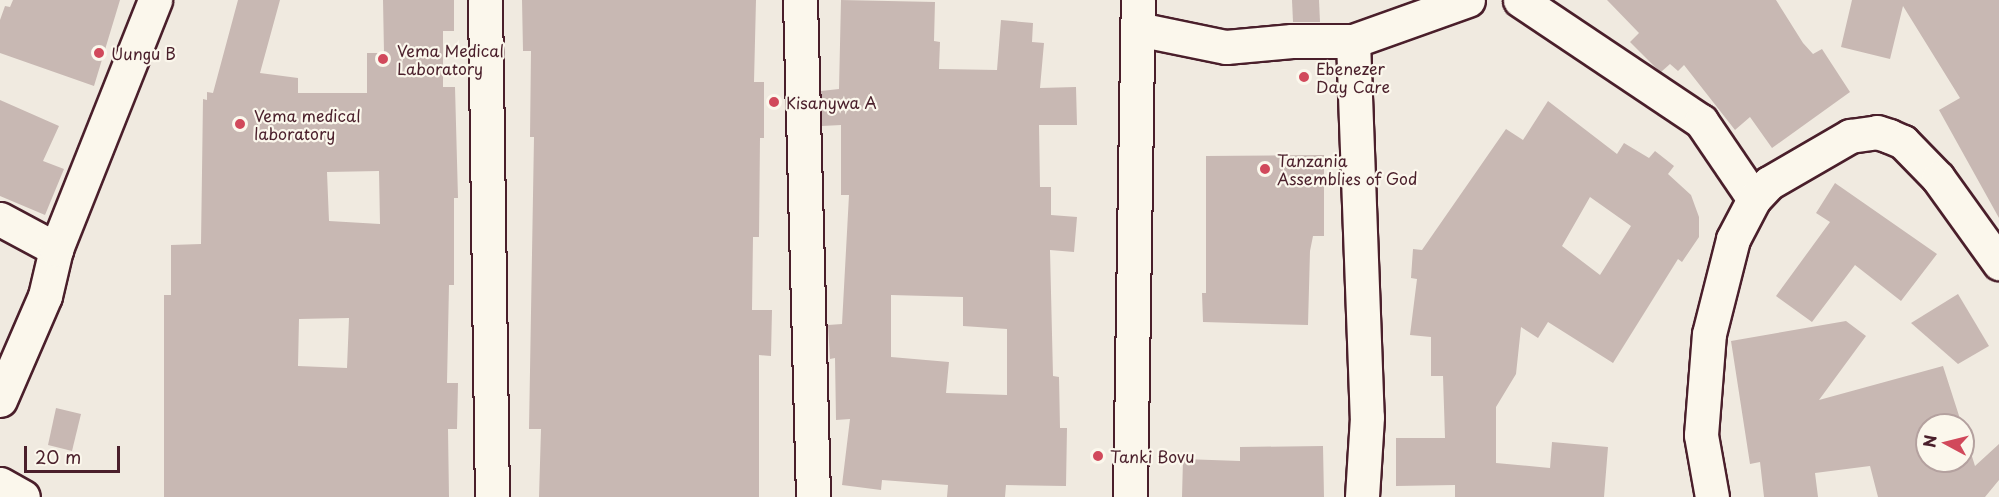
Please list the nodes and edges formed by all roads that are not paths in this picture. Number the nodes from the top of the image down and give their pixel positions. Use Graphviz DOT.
graph roads {
  1 [pos="155,0"];
  2 [pos="485,0"];
  3 [pos="800,0"];
  4 [pos="1468,0"];
  5 [pos="1520,0"];
  6 [pos="1138,14"];
  7 [pos="1353,41"];
  8 [pos="1754,199"];
  9 [pos="0,219"];
  10 [pos="56,249"];
  11 [pos="1999,262"];
  12 [pos="0,400"];
  13 [pos="0,484"];
  14 [pos="23,497"];
  15 [pos="492,497"];
  16 [pos="813,497"];
  17 [pos="1130,497"];
  18 [pos="1362,497"];
  19 [pos="1712,497"];
  1 -- 10 [label="street"];
  2 -- 15 [label="street"];
  3 -- 16 [label="street"];
  4 -- 7 [label="street"];
  5 -- 8 [label="street"];
  6 -- 7 [label="street"];
  6 -- 17 [label="street"];
  7 -- 18 [label="street"];
  8 -- 11 [label="street"];
  8 -- 19 [label="street"];
  9 -- 10 [label="street"];
  10 -- 12 [label="street"];
  13 -- 14 [label="street"];
}
